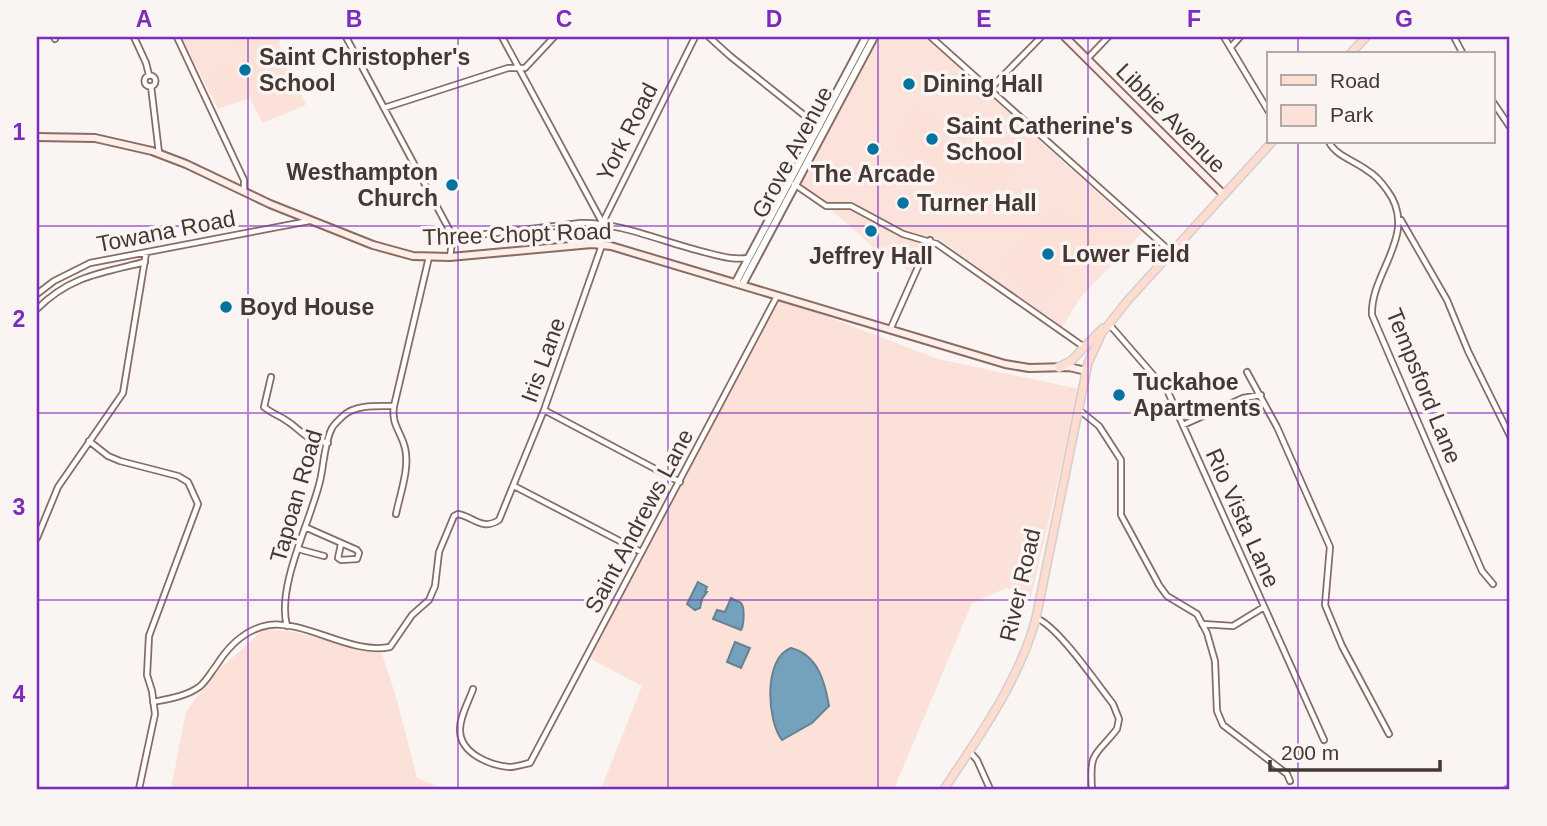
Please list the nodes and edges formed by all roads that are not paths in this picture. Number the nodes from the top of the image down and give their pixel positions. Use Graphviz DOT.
graph roads {
  1 [pos="134,37"];
  2 [pos="177,37"];
  3 [pos="346,37"];
  4 [pos="502,37"];
  5 [pos="554,37"];
  6 [pos="695,37"];
  7 [pos="709,37"];
  8 [pos="866,37"];
  9 [pos="873,37"];
  10 [pos="931,37"];
  11 [pos="1041,37"];
  12 [pos="1065,37"];
  13 [pos="1108,37"];
  14 [pos="1224,37"];
  15 [pos="1240,37"];
  16 [pos="1366,37"];
  17 [pos="1231,47"];
  18 [pos="1352,52"];
  19 [pos="1087,59"];
  20 [pos="520,69"];
  21 [pos="990,89"];
  22 [pos="1494,103"];
  23 [pos="384,108"];
  24 [pos="1267,109"];
  25 [pos="820,127"];
  26 [pos="1510,127"];
  27 [pos="37,137"];
  28 [pos="1270,144"];
  29 [pos="1330,144"];
  30 [pos="159,153"];
  31 [pos="792,183"];
  32 [pos="244,192"];
  33 [pos="1223,194"];
  34 [pos="1400,219"];
  35 [pos="310,220"];
  36 [pos="602,222"];
  37 [pos="452,238"];
  38 [pos="930,240"];
  39 [pos="592,244"];
  40 [pos="603,244"];
  41 [pos="1171,252"];
  42 [pos="146,253"];
  43 [pos="429,257"];
  44 [pos="450,257"];
  45 [pos="748,258"];
  46 [pos="145,262"];
  47 [pos="739,284"];
  48 [pos="37,294"];
  49 [pos="777,296"];
  50 [pos="37,309"];
  51 [pos="1109,323"];
  52 [pos="890,331"];
  53 [pos="1084,347"];
  54 [pos="1059,367"];
  55 [pos="1086,371"];
  56 [pos="1247,372"];
  57 [pos="271,377"];
  58 [pos="1261,395"];
  59 [pos="394,406"];
  60 [pos="1078,409"];
  61 [pos="544,410"];
  62 [pos="1182,425"];
  63 [pos="1510,436"];
  64 [pos="89,442"];
  65 [pos="328,443"];
  66 [pos="680,482"];
  67 [pos="514,486"];
  68 [pos="396,514"];
  69 [pos="305,527"];
  70 [pos="37,538"];
  71 [pos="341,544"];
  72 [pos="298,549"];
  73 [pos="641,552"];
  74 [pos="324,556"];
  75 [pos="1493,584"];
  76 [pos="1264,607"];
  77 [pos="1036,618"];
  78 [pos="1202,624"];
  79 [pos="287,626"];
  80 [pos="473,689"];
  81 [pos="153,702"];
  82 [pos="1389,734"];
  83 [pos="1324,740"];
  84 [pos="969,751"];
  85 [pos="1290,781"];
  86 [pos="139,789"];
  87 [pos="944,789"];
  88 [pos="990,789"];
  89 [pos="1092,789"];
  1 -- 30 [label="street"];
  2 -- 32 [label="street"];
  3 -- 23 [label="street"];
  4 -- 20 [label="street"];
  5 -- 20 [label="street"];
  6 -- 36 [label="street, York Road"];
  7 -- 25 [label="street"];
  8 -- 25 [label="street, Grove Avenue"];
  9 -- 25 [label="street, Grove Avenue"];
  10 -- 21 [label="street"];
  11 -- 21 [label="street"];
  12 -- 19 [label="main road, Libbie Avenue"];
  13 -- 19 [label="street"];
  14 -- 17 [label="street"];
  15 -- 17 [label="street"];
  16 -- 18 [label="main road"];
  17 -- 24 [label="street"];
  19 -- 33 [label="main road, Libbie Avenue"];
  20 -- 23 [label="street"];
  20 -- 36 [label="street"];
  21 -- 41 [label="street"];
  22 -- 26 [label="street"];
  23 -- 37 [label="street"];
  25 -- 31 [label="street, Grove Avenue"];
  27 -- 30 [label="main road, Three Chopt Road"];
  28 -- 33 [label="main road"];
  29 -- 34 [label="street"];
  30 -- 32 [label="main road, Three Chopt Road"];
  31 -- 38 [label="street"];
  31 -- 45 [label="street, Grove Avenue"];
  31 -- 47 [label="street, Grove Avenue"];
  32 -- 35 [label="main road, Three Chopt Road"];
  33 -- 41 [label="main road"];
  34 -- 63 [label="street"];
  34 -- 75 [label="street, Tempsford Lane"];
  35 -- 42 [label="street, Towana Road"];
  35 -- 43 [label="main road, Three Chopt Road"];
  36 -- 37 [label="street"];
  36 -- 39 [label="street, York Road"];
  36 -- 45 [label="street"];
  37 -- 44 [label="street"];
  38 -- 52 [label="street"];
  38 -- 53 [label="street"];
  39 -- 40 [label="main road, Three Chopt Road"];
  39 -- 44 [label="main road, Three Chopt Road"];
  40 -- 47 [label="main road, Three Chopt Road"];
  40 -- 61 [label="street, Iris Lane"];
  41 -- 51 [label="main road"];
  42 -- 46 [label="street"];
  42 -- 48 [label="street, Towana Road"];
  43 -- 44 [label="main road, Three Chopt Road"];
  43 -- 59 [label="street"];
  45 -- 47 [label="street, Grove Avenue"];
  46 -- 50 [label="street, Towana Road"];
  46 -- 64 [label="street"];
  47 -- 49 [label="main road, Three Chopt Road"];
  49 -- 52 [label="main road, Three Chopt Road"];
  49 -- 66 [label="street, Saint Andrews Lane"];
  51 -- 53 [label="main road"];
  51 -- 55 [label="main road, River Road"];
  51 -- 62 [label="street, Rio Vista Lane"];
  52 -- 54 [label="main road, Three Chopt Road"];
  53 -- 54 [label="main road"];
  54 -- 55 [label="main road, Three Chopt Road"];
  55 -- 60 [label="main road, River Road"];
  56 -- 58 [label="street"];
  57 -- 65 [label="street"];
  58 -- 62 [label="street"];
  58 -- 82 [label="street"];
  59 -- 65 [label="street, Tapoan Road"];
  59 -- 68 [label="street"];
  60 -- 77 [label="main road, River Road"];
  60 -- 78 [label="street"];
  61 -- 66 [label="street"];
  61 -- 67 [label="street, Iris Lane"];
  62 -- 76 [label="street, Rio Vista Lane"];
  64 -- 70 [label="street"];
  64 -- 81 [label="street"];
  65 -- 69 [label="street, Tapoan Road"];
  66 -- 73 [label="street, Saint Andrews Lane"];
  67 -- 73 [label="street"];
  67 -- 79 [label="street, Iris Lane"];
  69 -- 71 [label="street"];
  69 -- 72 [label="street, Tapoan Road"];
  71 -- 71 [label="street"];
  72 -- 74 [label="street"];
  72 -- 79 [label="street, Tapoan Road"];
  73 -- 80 [label="street, Saint Andrews Lane"];
  76 -- 78 [label="street"];
  76 -- 83 [label="street, Rio Vista Lane"];
  77 -- 84 [label="main road, River Road"];
  77 -- 89 [label="street"];
  78 -- 85 [label="street"];
  79 -- 81 [label="street"];
  81 -- 86 [label="street"];
  84 -- 87 [label="main road, River Road"];
  84 -- 88 [label="street"];
}
